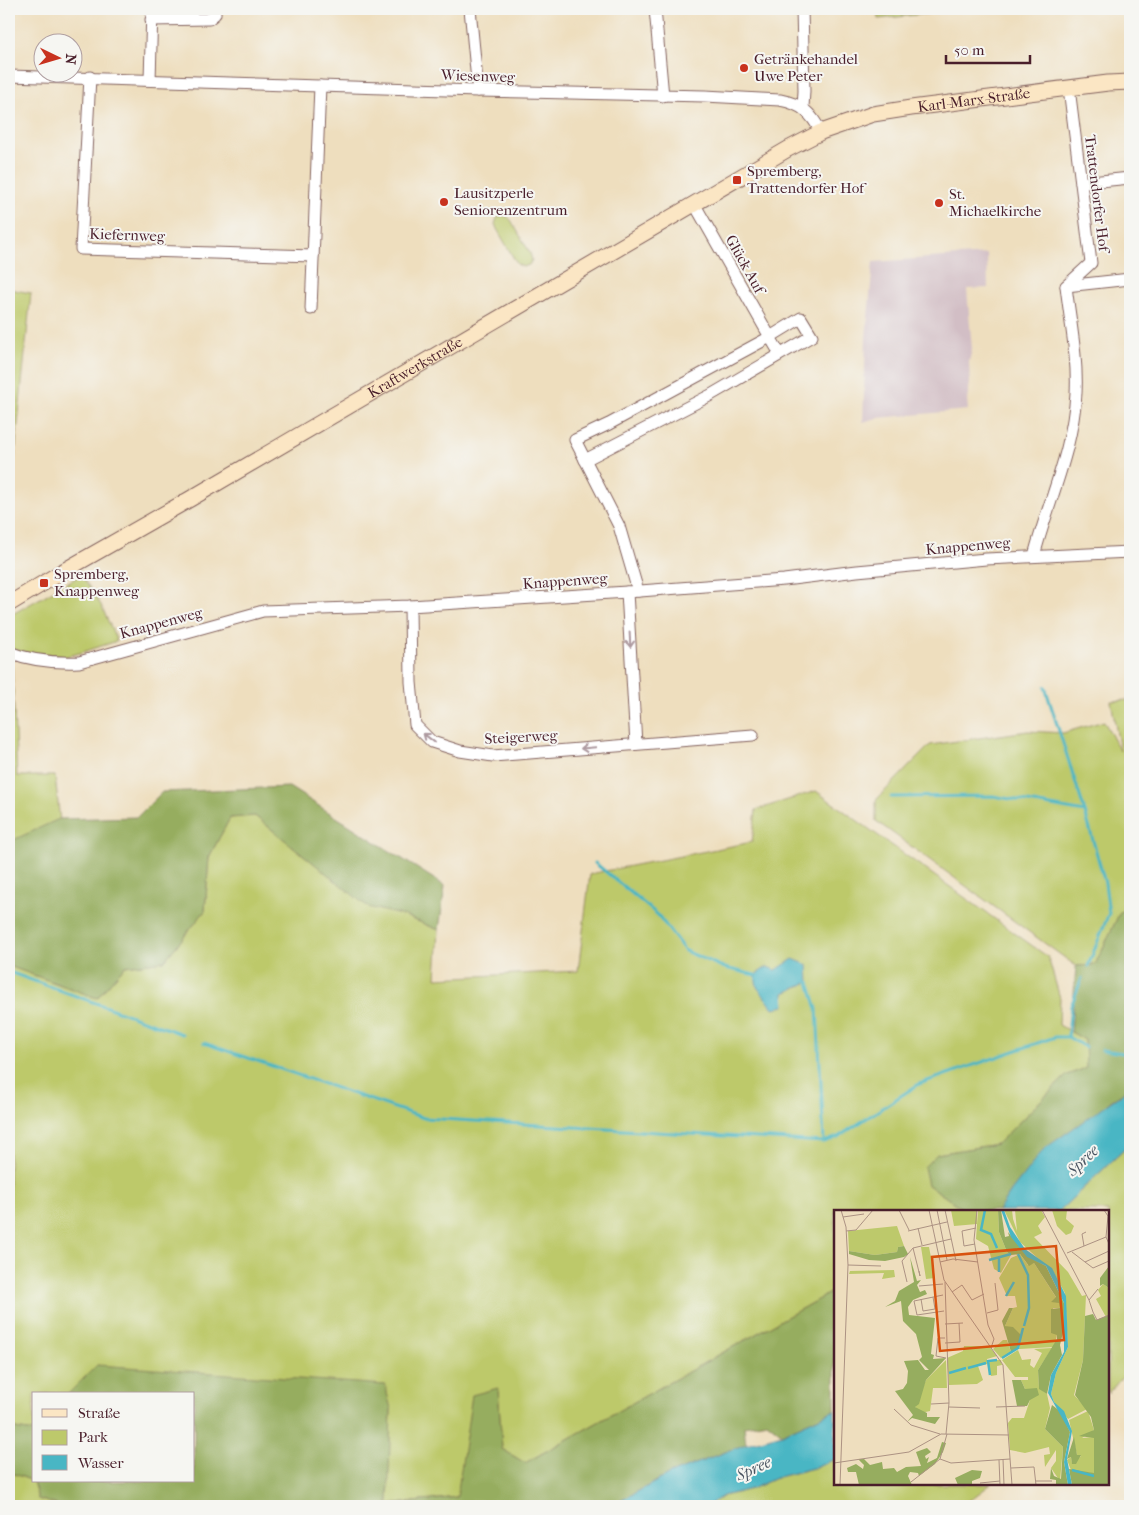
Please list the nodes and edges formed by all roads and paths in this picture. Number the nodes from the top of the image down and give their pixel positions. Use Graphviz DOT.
graph roads {
  1 [pos="215,9"];
  2 [pos="470,9"];
  3 [pos="655,9"];
  4 [pos="802,9"];
  5 [pos="151,14"];
  6 [pos="9,76"];
  7 [pos="90,77"];
  8 [pos="150,80"];
  9 [pos="1130,82"];
  10 [pos="320,86"];
  11 [pos="1069,88"];
  12 [pos="478,91"];
  13 [pos="663,96"];
  14 [pos="803,108"];
  15 [pos="821,132"];
  16 [pos="1130,178"];
  17 [pos="1081,183"];
  18 [pos="694,205"];
  19 [pos="313,256"];
  20 [pos="1130,279"];
  21 [pos="1066,286"];
  22 [pos="311,309"];
  23 [pos="770,337"];
  24 [pos="780,354"];
  25 [pos="698,377"];
  26 [pos="709,396"];
  27 [pos="609,424"];
  28 [pos="619,443"];
  29 [pos="585,460"];
  30 [pos="1130,552"];
  31 [pos="1034,556"];
  32 [pos="632,591"];
  33 [pos="9,604"];
  34 [pos="410,606"];
  35 [pos="9,652"];
  36 [pos="753,735"];
  37 [pos="636,744"];
  1 -- 5 [label="street"];
  2 -- 12 [label="street"];
  3 -- 13 [label="street"];
  4 -- 14 [label="street"];
  5 -- 8 [label="street"];
  6 -- 7 [label="street, Wiesenweg"];
  7 -- 8 [label="street, Wiesenweg"];
  7 -- 19 [label="street, Kiefernweg"];
  8 -- 10 [label="street, Wiesenweg"];
  9 -- 11 [label="main road, Karl-Marx-Straße"];
  10 -- 12 [label="street, Wiesenweg"];
  10 -- 19 [label="street"];
  11 -- 15 [label="main road, Karl-Marx-Straße"];
  11 -- 17 [label="street, Trattendorfer Hof"];
  12 -- 13 [label="street, Wiesenweg"];
  13 -- 14 [label="street, Wiesenweg"];
  14 -- 15 [label="street"];
  15 -- 18 [label="main road, Kraftwerkstraße"];
  16 -- 17 [label="street"];
  17 -- 21 [label="street, Trattendorfer Hof"];
  18 -- 23 [label="street, Glück Auf"];
  18 -- 33 [label="main road, Kraftwerkstraße"];
  19 -- 22 [label="street"];
  20 -- 21 [label="street"];
  21 -- 31 [label="street"];
  23 -- 24 [label="street, Glück Auf"];
  23 -- 24 [label="street"];
  23 -- 25 [label="street"];
  24 -- 26 [label="street"];
  25 -- 26 [label="street"];
  25 -- 27 [label="street"];
  26 -- 28 [label="street"];
  27 -- 28 [label="street"];
  27 -- 29 [label="street"];
  28 -- 29 [label="street"];
  29 -- 32 [label="street"];
  30 -- 31 [label="street, Knappenweg"];
  31 -- 32 [label="street, Knappenweg"];
  32 -- 34 [label="street, Knappenweg"];
  32 -- 37 [label="street, one-way"];
  34 -- 35 [label="street, Knappenweg"];
  37 -- 34 [label="street, Steigerweg, one-way"];
  36 -- 37 [label="street, Steigerweg"];
}
